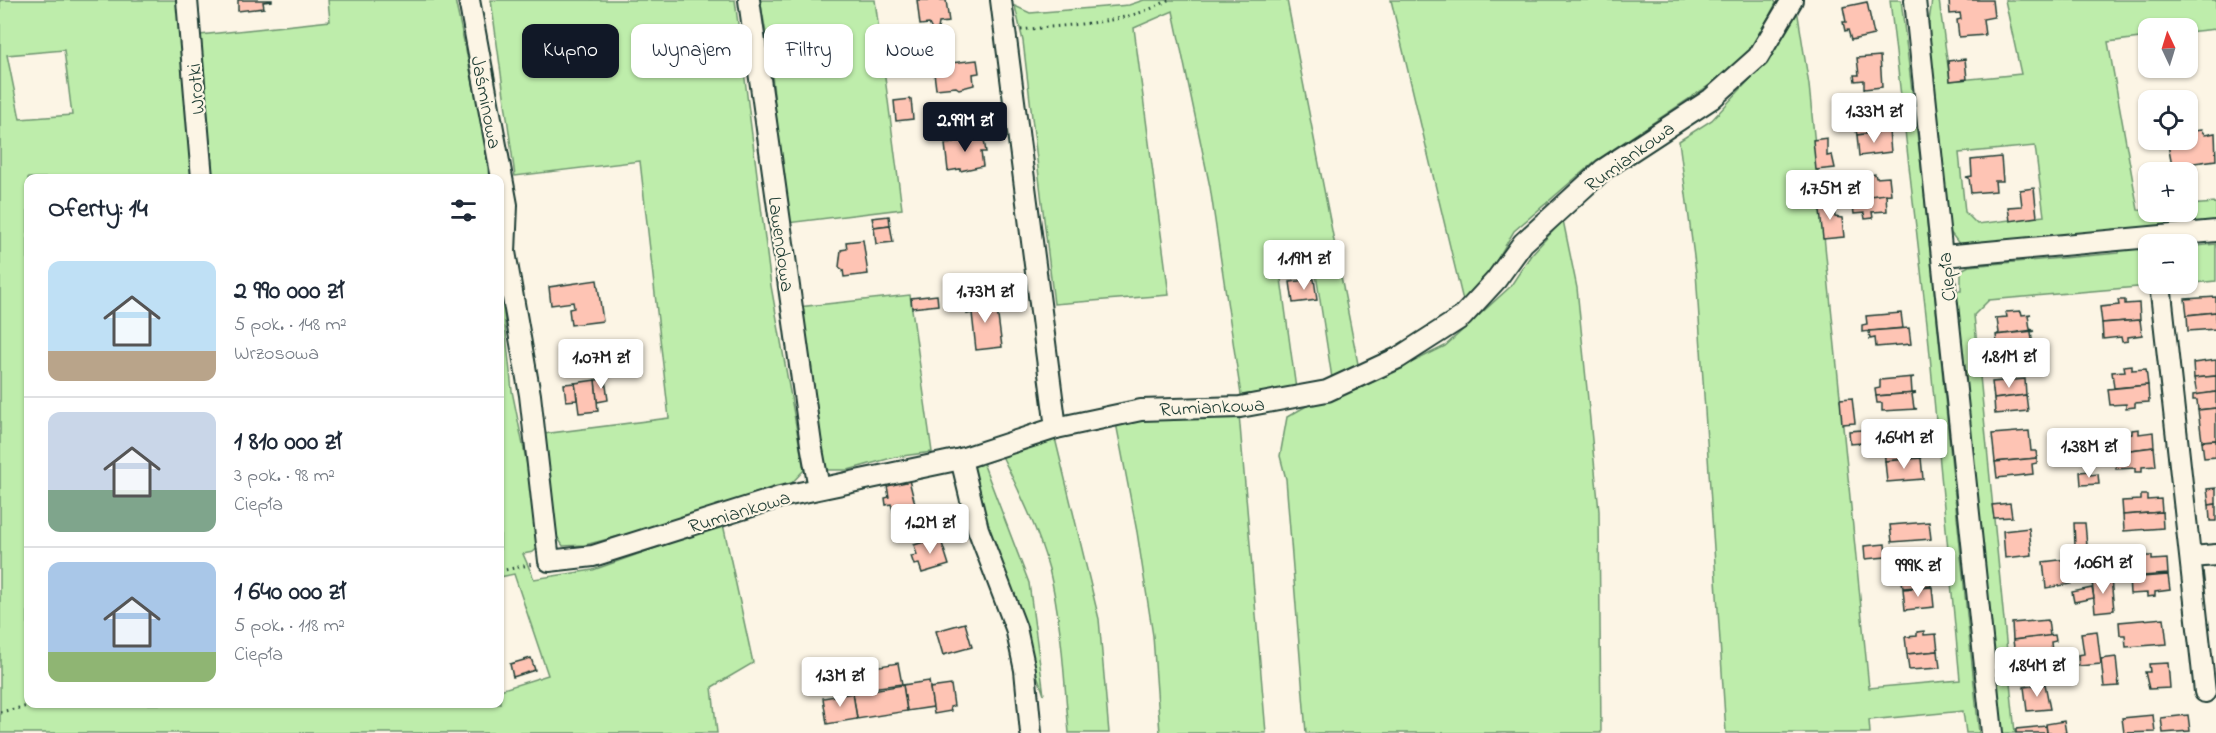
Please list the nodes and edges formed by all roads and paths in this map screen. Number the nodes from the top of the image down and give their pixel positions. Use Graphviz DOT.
graph roads {
  1 [pos="187,0"];
  2 [pos="469,0"];
  3 [pos="749,0"];
  4 [pos="1001,0"];
  5 [pos="1168,0"];
  6 [pos="1792,0"];
  7 [pos="1915,0"];
  8 [pos="1003,32"];
  9 [pos="202,174"];
  10 [pos="501,174"];
  11 [pos="504,189"];
  12 [pos="2216,231"];
  13 [pos="2198,234"];
  14 [pos="2138,242"];
  15 [pos="1944,256"];
  16 [pos="2161,294"];
  17 [pos="1056,428"];
  18 [pos="961,459"];
  19 [pos="819,488"];
  20 [pos="2216,555"];
  21 [pos="2192,557"];
  22 [pos="549,561"];
  23 [pos="504,570"];
  24 [pos="2205,692"];
  25 [pos="24,707"];
  26 [pos="0,712"];
  27 [pos="1031,733"];
  28 [pos="1992,733"];
  1 -- 9 [label="street, Wrotki"];
  2 -- 10 [label="street, Jaśminowa"];
  3 -- 19 [label="street, Lawendowa"];
  4 -- 8 [label="street"];
  5 -- 8 [label="path"];
  6 -- 17 [label="street, Rumiankowa"];
  7 -- 15 [label="street, Ciepła"];
  8 -- 17 [label="street"];
  11 -- 22 [label="street, Jaśminowa"];
  12 -- 13 [label="street"];
  14 -- 15 [label="street"];
  15 -- 28 [label="street, Ciepła"];
  16 -- 21 [label="street"];
  17 -- 18 [label="street, Rumiankowa"];
  18 -- 19 [label="street, Rumiankowa"];
  18 -- 27 [label="street"];
  19 -- 22 [label="street, Rumiankowa"];
  20 -- 21 [label="street"];
  21 -- 24 [label="street"];
  22 -- 23 [label="path"];
  25 -- 26 [label="path"];
}
